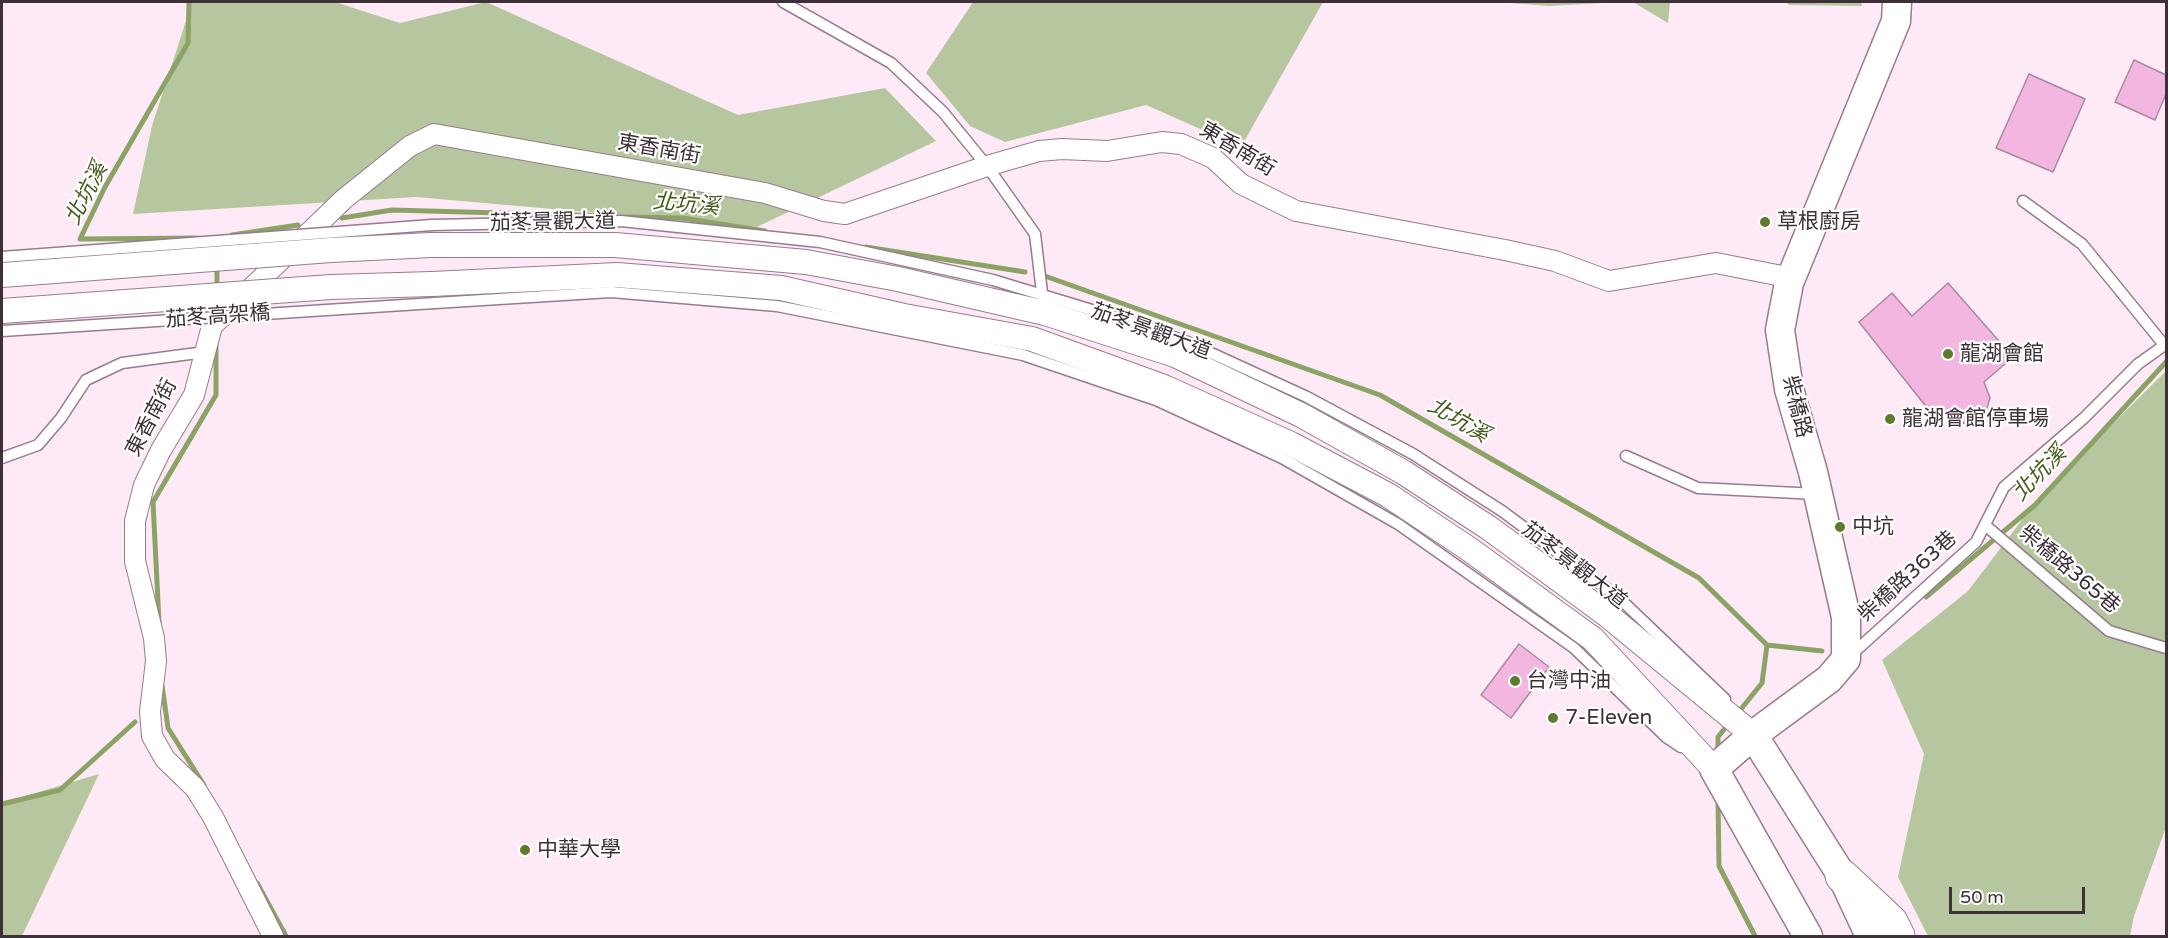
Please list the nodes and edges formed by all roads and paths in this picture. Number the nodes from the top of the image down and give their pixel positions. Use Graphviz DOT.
graph roads {
  1 [pos="783,2"];
  2 [pos="1898,2"];
  3 [pos="987,166"];
  4 [pos="2023,201"];
  5 [pos="431,235"];
  6 [pos="2,256"];
  7 [pos="2,275"];
  8 [pos="1792,278"];
  9 [pos="714,282"];
  10 [pos="434,293"];
  11 [pos="1044,304"];
  12 [pos="777,306"];
  13 [pos="2,311"];
  14 [pos="2,331"];
  15 [pos="2165,345"];
  16 [pos="1028,347"];
  17 [pos="205,351"];
  18 [pos="1241,367"];
  19 [pos="1323,427"];
  20 [pos="1626,456"];
  21 [pos="2,458"];
  22 [pos="1818,494"];
  23 [pos="1985,525"];
  24 [pos="1468,549"];
  25 [pos="1574,648"];
  26 [pos="2166,648"];
  27 [pos="1846,659"];
  28 [pos="1753,735"];
  29 [pos="1714,769"];
  30 [pos="1842,876"];
  31 [pos="273,936"];
  32 [pos="1808,936"];
  33 [pos="1870,936"];
  34 [pos="1898,936"];
  1 -- 3 [label="lane"];
  2 -- 8 [label="main road, 柴橋路"];
  3 -- 8 [label="street, 東香南街"];
  3 -- 11 [label="lane"];
  3 -- 17 [label="street, 東香南街"];
  4 -- 15 [label="lane"];
  5 -- 6 [label="lane, bridge"];
  5 -- 7 [label="street, bridge"];
  5 -- 11 [label="street, 茄苳景觀大道"];
  8 -- 22 [label="main road, 柴橋路"];
  9 -- 10 [label="street"];
  9 -- 12 [label="lane"];
  9 -- 16 [label="street"];
  10 -- 12 [label="lane"];
  10 -- 13 [label="street, 茄苳高架橋, bridge"];
  10 -- 14 [label="lane, 茄苳高架橋, bridge"];
  11 -- 18 [label="lane, 茄苳景觀大道"];
  11 -- 19 [label="street, 茄苳景觀大道"];
  12 -- 16 [label="lane"];
  15 -- 23 [label="lane, 柴橋路363巷"];
  16 -- 24 [label="street"];
  16 -- 25 [label="lane"];
  17 -- 21 [label="lane"];
  17 -- 31 [label="street, 東香南街"];
  18 -- 19 [label="lane"];
  18 -- 28 [label="lane, 茄苳景觀大道"];
  19 -- 28 [label="street, 茄苳景觀大道"];
  20 -- 22 [label="lane"];
  22 -- 27 [label="main road, 柴橋路"];
  23 -- 26 [label="lane, 柴橋路365巷"];
  23 -- 27 [label="lane, 柴橋路363巷"];
  24 -- 25 [label="lane"];
  24 -- 29 [label="street"];
  25 -- 29 [label="lane"];
  27 -- 28 [label="main road"];
  28 -- 29 [label="main road"];
  28 -- 30 [label="main road, 茄苳景觀大道"];
  29 -- 32 [label="main road"];
  30 -- 33 [label="main road, 茄苳景觀大道"];
  30 -- 34 [label="highway"];
}
